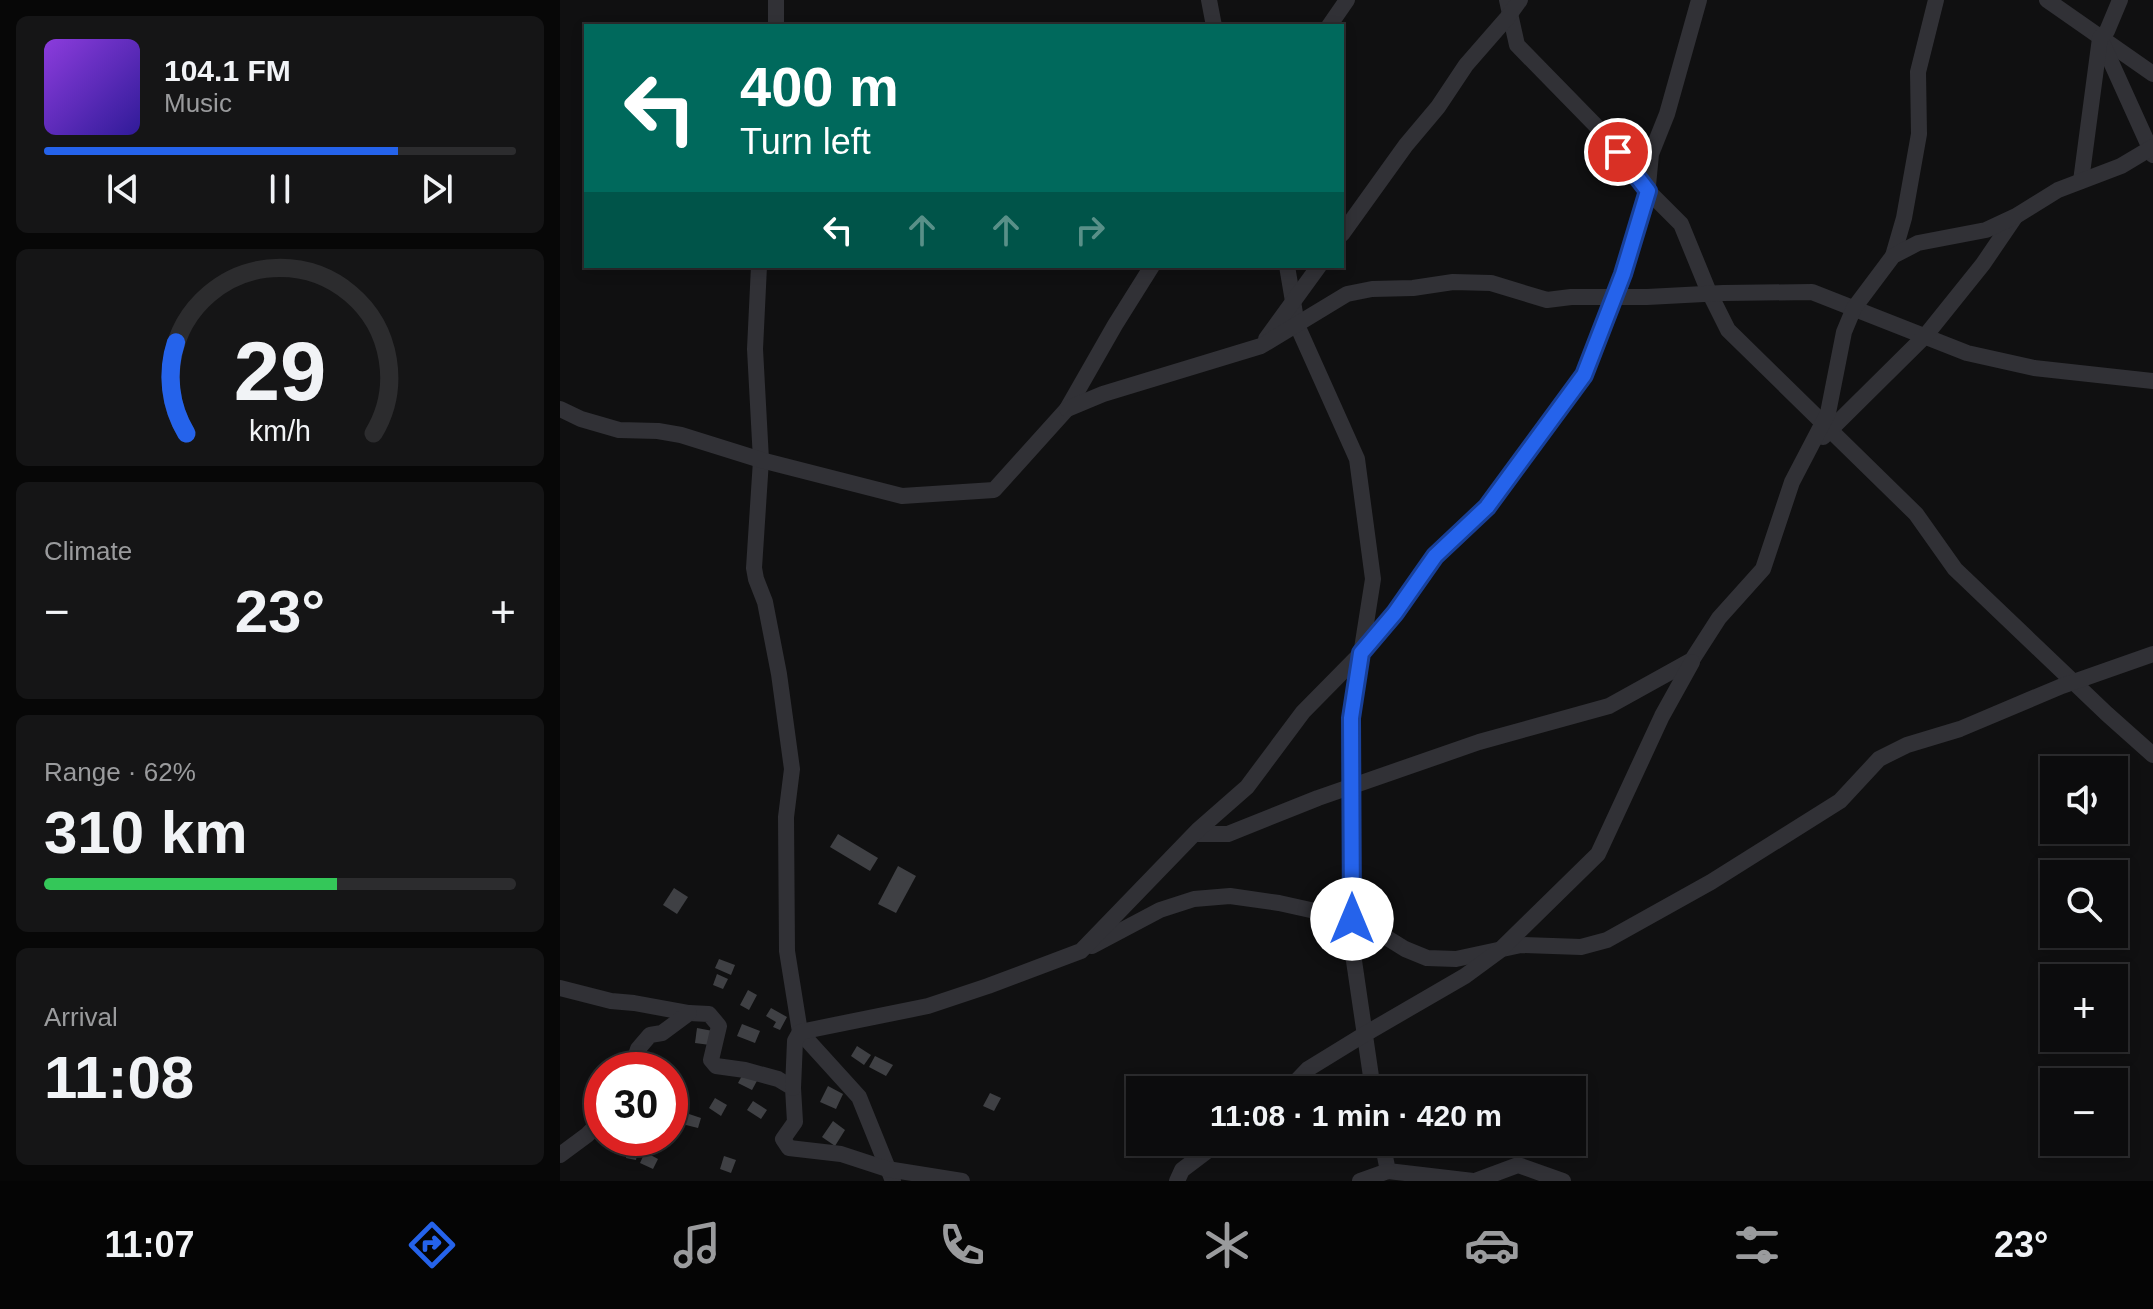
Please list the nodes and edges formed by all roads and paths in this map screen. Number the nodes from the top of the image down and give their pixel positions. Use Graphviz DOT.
graph roads {
  1 [pos="776,0"];
  2 [pos="1209,0"];
  3 [pos="1347,0"];
  4 [pos="1699,0"];
  5 [pos="1936,0"];
  6 [pos="2047,0"];
  7 [pos="2120,0"];
  8 [pos="1513,5"];
  9 [pos="776,24"];
  10 [pos="1214,24"];
  11 [pos="1330,24"];
  12 [pos="2100,38"];
  13 [pos="2153,74"];
  14 [pos="2152,150"];
  15 [pos="2081,181"];
  16 [pos="1648,191"];
  17 [pos="2016,216"];
  18 [pos="1344,231"];
  19 [pos="1893,256"];
  20 [pos="759,268"];
  21 [pos="1151,268"];
  22 [pos="1287,268"];
  23 [pos="1318,268"];
  24 [pos="1710,294"];
  25 [pos="1614,296"];
  26 [pos="1293,302"];
  27 [pos="1854,308"];
  28 [pos="1297,325"];
  29 [pos="1926,335"];
  30 [pos="1261,346"];
  31 [pos="2153,381"];
  32 [pos="560,409"];
  33 [pos="1067,409"];
  34 [pos="1827,427"];
  35 [pos="761,460"];
  36 [pos="1361,653"];
  37 [pos="2153,654"];
  38 [pos="1692,660"];
  39 [pos="2074,683"];
  40 [pos="2153,755"];
  41 [pos="1351,787"];
  42 [pos="1195,834"];
  43 [pos="1352,919"];
  44 [pos="1081,951"];
  45 [pos="1499,951"];
  46 [pos="560,988"];
  47 [pos="689,1013"];
  48 [pos="800,1032"];
  49 [pos="1365,1034"];
  50 [pos="637,1052"];
  51 [pos="1301,1076"];
  52 [pos="1371,1076"];
  53 [pos="793,1088"];
  54 [pos="584,1137"];
  55 [pos="560,1155"];
  56 [pos="1200,1156"];
  57 [pos="1385,1156"];
  58 [pos="1388,1171"];
  59 [pos="890,1175"];
  60 [pos="962,1181"];
  61 [pos="1177,1181"];
  62 [pos="1360,1181"];
  63 [pos="1474,1181"];
  64 [pos="1563,1181"];
  1 -- 9 [label="street"];
  2 -- 10 [label="street"];
  3 -- 11 [label="street"];
  4 -- 16 [label="street"];
  5 -- 19 [label="street"];
  6 -- 12 [label="street"];
  7 -- 12 [label="street"];
  8 -- 16 [label="street"];
  8 -- 18 [label="street"];
  12 -- 13 [label="street"];
  12 -- 14 [label="street"];
  12 -- 15 [label="street"];
  14 -- 15 [label="street"];
  15 -- 17 [label="street"];
  16 -- 24 [label="street"];
  16 -- 25 [label="street"];
  17 -- 19 [label="street"];
  17 -- 29 [label="street"];
  19 -- 27 [label="street"];
  20 -- 35 [label="street"];
  21 -- 33 [label="street"];
  22 -- 26 [label="street"];
  23 -- 26 [label="street"];
  24 -- 25 [label="street"];
  24 -- 27 [label="street"];
  24 -- 34 [label="street"];
  25 -- 28 [label="street"];
  25 -- 36 [label="street"];
  26 -- 28 [label="street"];
  26 -- 30 [label="street"];
  27 -- 29 [label="street"];
  27 -- 34 [label="street"];
  28 -- 30 [label="street"];
  28 -- 36 [label="street"];
  29 -- 31 [label="street"];
  29 -- 34 [label="street"];
  30 -- 33 [label="street"];
  32 -- 35 [label="street"];
  33 -- 35 [label="street"];
  34 -- 38 [label="street"];
  34 -- 39 [label="street"];
  35 -- 48 [label="street"];
  36 -- 41 [label="street"];
  36 -- 42 [label="street"];
  37 -- 39 [label="street"];
  38 -- 41 [label="street"];
  38 -- 45 [label="street"];
  39 -- 40 [label="street"];
  39 -- 45 [label="street"];
  41 -- 42 [label="street"];
  41 -- 43 [label="street"];
  42 -- 44 [label="street"];
  43 -- 44 [label="street"];
  43 -- 45 [label="street"];
  43 -- 49 [label="street"];
  44 -- 48 [label="street"];
  45 -- 49 [label="street"];
  46 -- 47 [label="street"];
  47 -- 50 [label="street"];
  47 -- 53 [label="street"];
  48 -- 53 [label="street"];
  48 -- 59 [label="street"];
  49 -- 51 [label="street"];
  49 -- 52 [label="street"];
  53 -- 59 [label="street"];
  54 -- 55 [label="street"];
  56 -- 61 [label="street"];
  57 -- 58 [label="street"];
  58 -- 62 [label="street"];
  58 -- 63 [label="street"];
  59 -- 60 [label="street"];
  63 -- 64 [label="street"];
}
